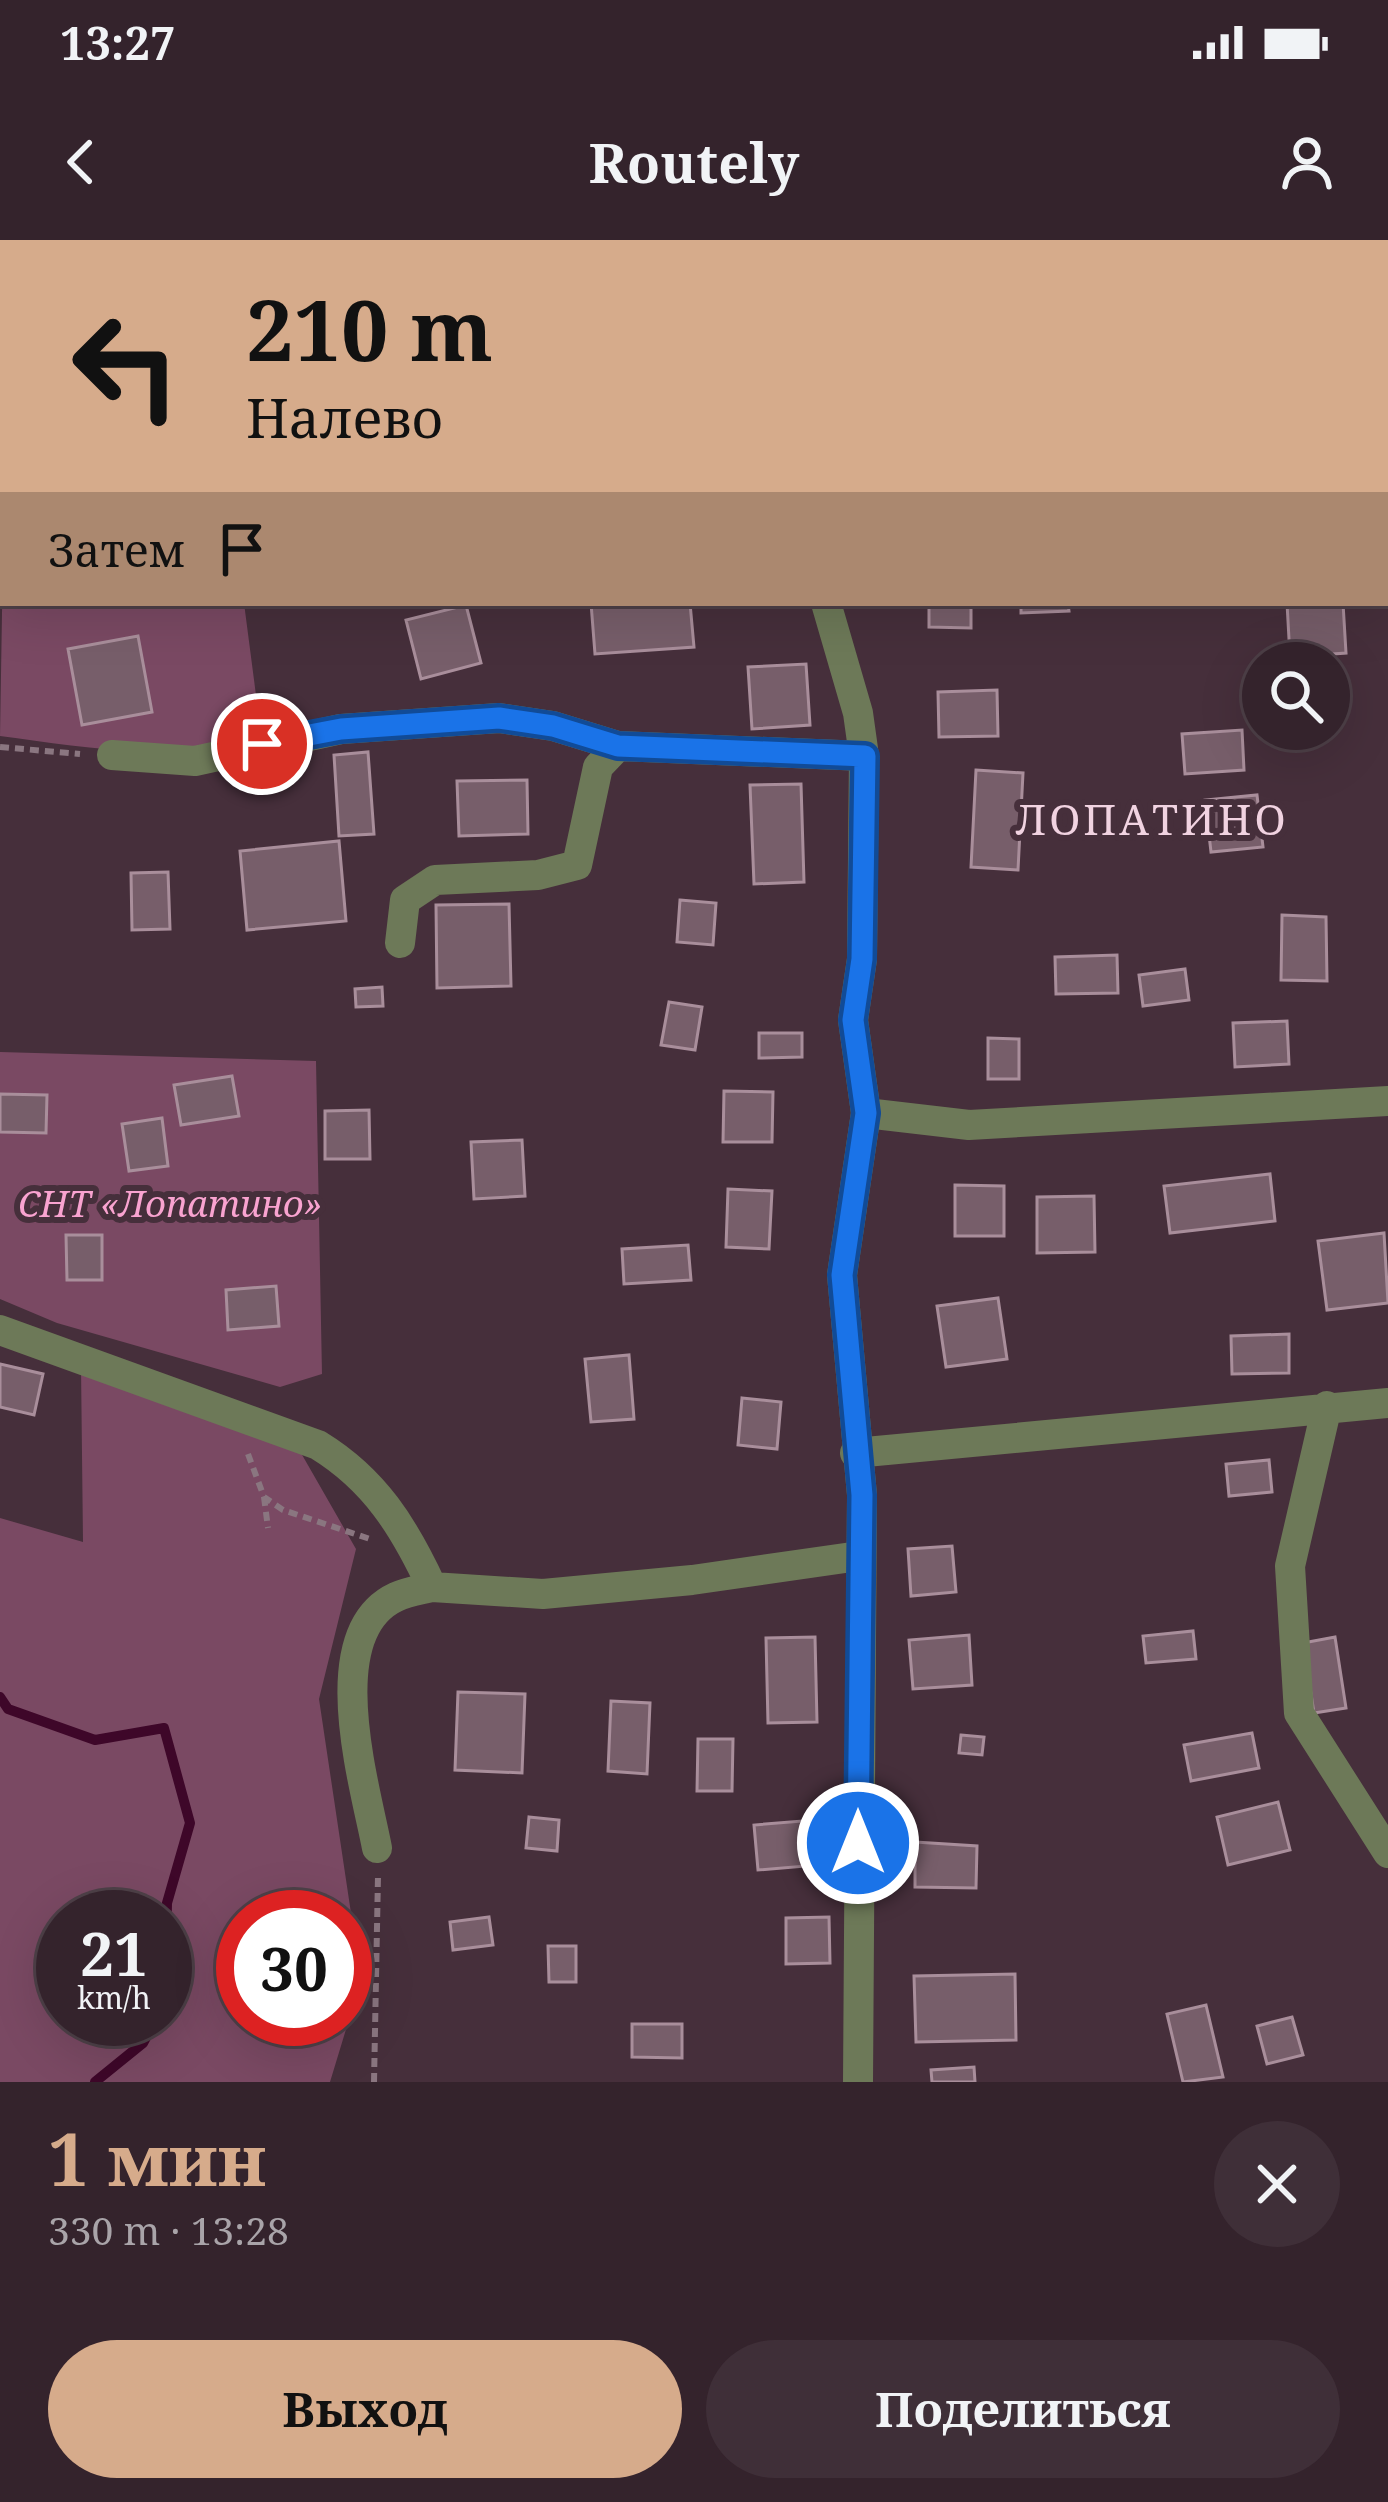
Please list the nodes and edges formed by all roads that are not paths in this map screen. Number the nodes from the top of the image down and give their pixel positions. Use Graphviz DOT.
graph roads {
  1 [pos="827,606"];
  2 [pos="618,746"];
  3 [pos="112,755"];
  4 [pos="865,756"];
  5 [pos="400,943"];
  6 [pos="1388,1101"];
  7 [pos="866,1113"];
  8 [pos="0,1330"];
  9 [pos="1388,1403"];
  10 [pos="1327,1406"];
  11 [pos="855,1453"];
  12 [pos="859,1556"];
  13 [pos="432,1587"];
  14 [pos="377,1848"];
  15 [pos="1388,1853"];
  16 [pos="858,2082"];
  1 -- 4 [label="street"];
  2 -- 3 [label="street"];
  2 -- 4 [label="street"];
  2 -- 5 [label="street"];
  4 -- 7 [label="street"];
  6 -- 7 [label="street"];
  7 -- 11 [label="street"];
  8 -- 13 [label="street"];
  9 -- 10 [label="street"];
  10 -- 11 [label="street"];
  10 -- 15 [label="street"];
  11 -- 12 [label="street"];
  12 -- 13 [label="street"];
  12 -- 16 [label="street"];
  13 -- 14 [label="street"];
}
